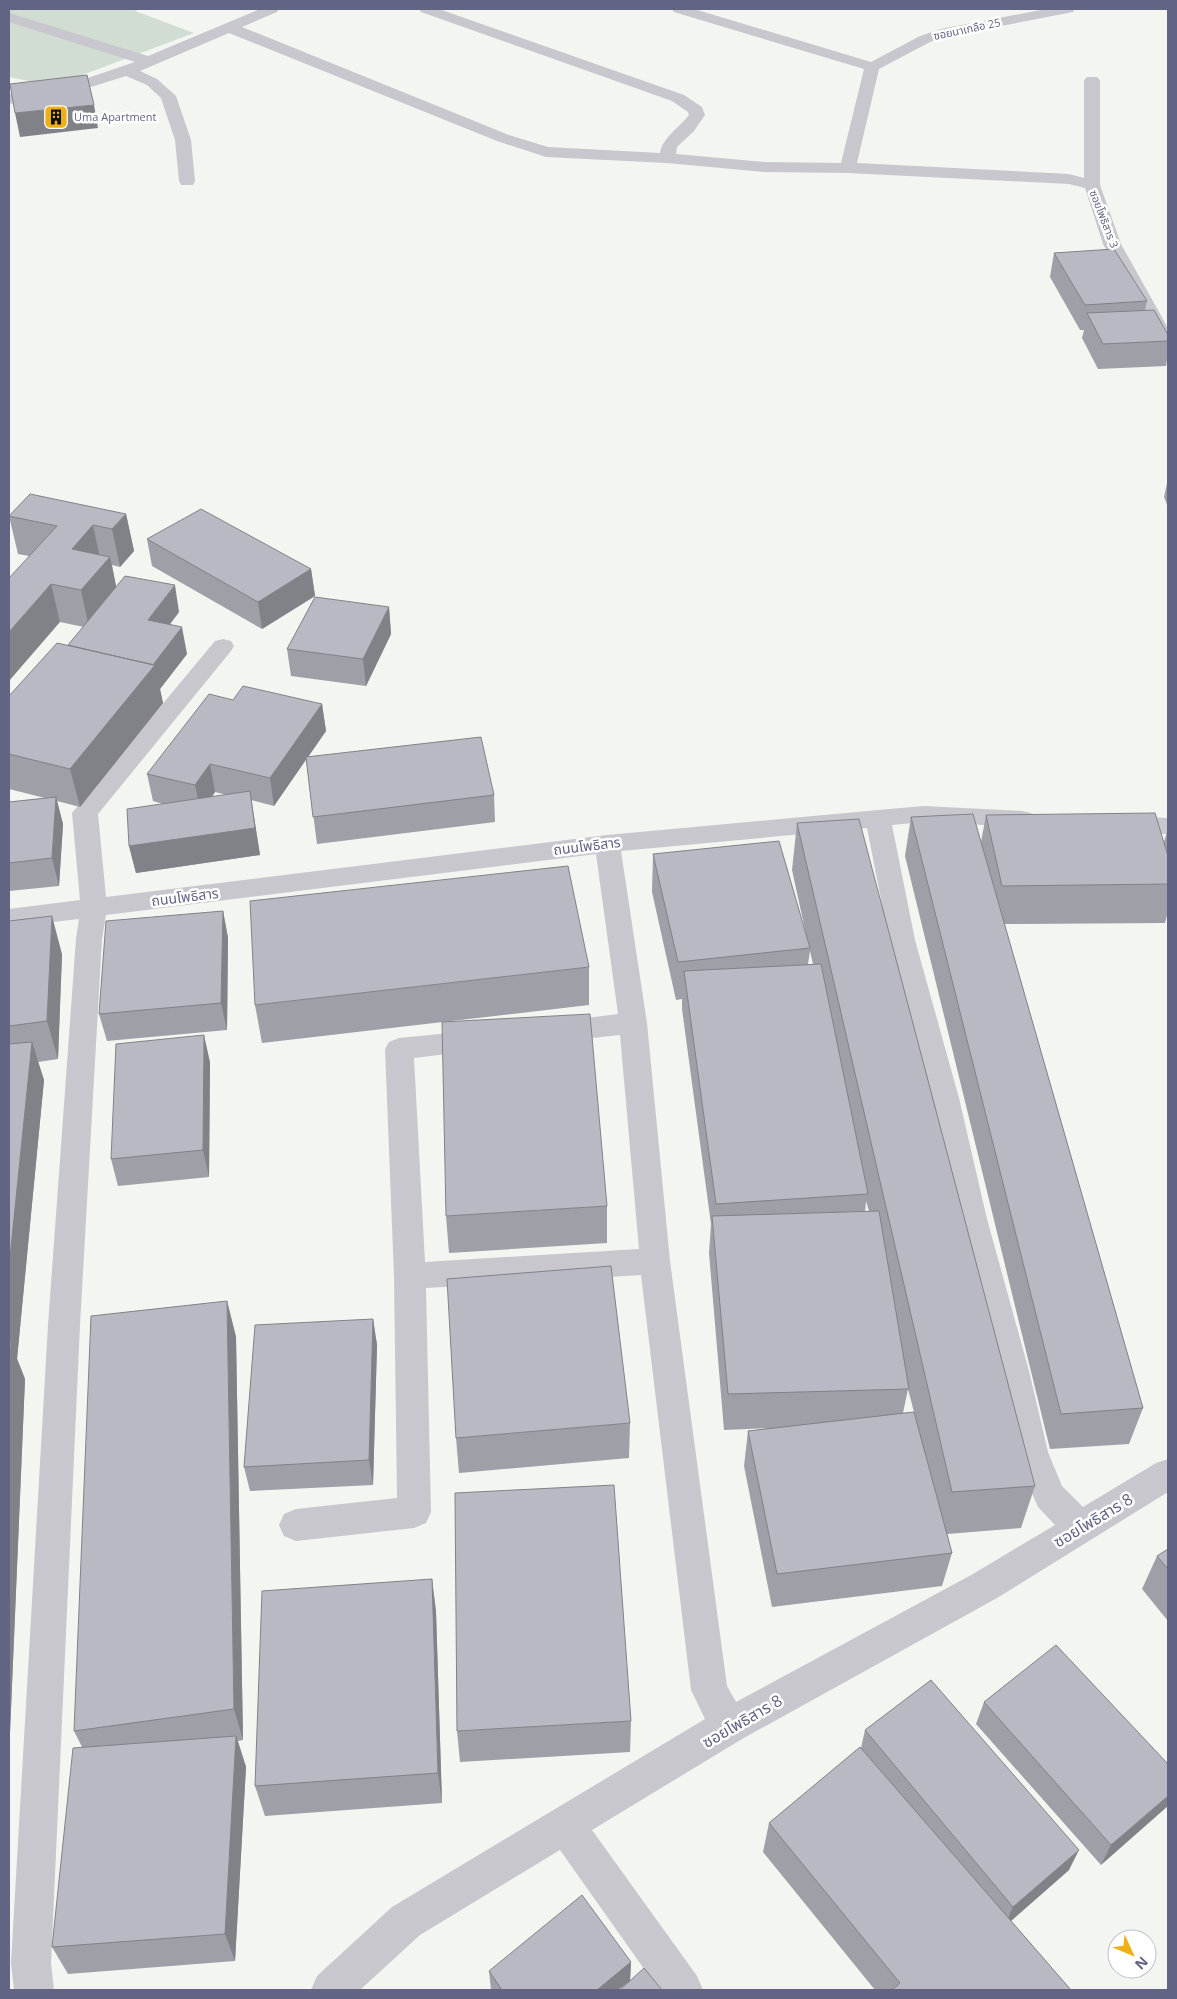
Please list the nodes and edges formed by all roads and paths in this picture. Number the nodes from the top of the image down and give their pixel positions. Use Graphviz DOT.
graph roads {
  1 [pos="13,9"];
  2 [pos="272,9"];
  3 [pos="426,9"];
  4 [pos="679,9"];
  5 [pos="1068,9"];
  6 [pos="9,11"];
  7 [pos="9,17"];
  8 [pos="230,28"];
  9 [pos="150,62"];
  10 [pos="872,67"];
  11 [pos="127,71"];
  12 [pos="1092,80"];
  13 [pos="9,99"];
  14 [pos="667,158"];
  15 [pos="848,168"];
  16 [pos="188,181"];
  17 [pos="1092,185"];
  18 [pos="1168,344"];
  19 [pos="223,646"];
  20 [pos="878,818"];
  21 [pos="1041,820"];
  22 [pos="1100,823"];
  23 [pos="1168,826"];
  24 [pos="607,844"];
  25 [pos="94,908"];
  26 [pos="9,918"];
  27 [pos="633,1023"];
  28 [pos="655,1261"];
  29 [pos="410,1276"];
  30 [pos="1168,1474"];
  31 [pos="296,1524"];
  32 [pos="1080,1528"];
  33 [pos="729,1726"];
  34 [pos="566,1826"];
  35 [pos="34,1990"];
  36 [pos="331,1990"];
  37 [pos="683,1990"];
  1 -- 6 [label="street"];
  2 -- 8 [label="street"];
  3 -- 14 [label="street"];
  4 -- 10 [label="street"];
  5 -- 10 [label="street, ซอยนาเกลือ 25"];
  7 -- 9 [label="street"];
  8 -- 9 [label="street"];
  8 -- 14 [label="street"];
  9 -- 11 [label="street"];
  10 -- 15 [label="street"];
  11 -- 13 [label="street"];
  11 -- 16 [label="street"];
  12 -- 17 [label="street, ซอยโพธิสาร 3"];
  14 -- 15 [label="street"];
  15 -- 17 [label="street"];
  17 -- 18 [label="street, ซอยโพธิสาร 3"];
  19 -- 25 [label="street"];
  20 -- 21 [label="street, ถนนโพธิสาร"];
  20 -- 24 [label="street, ถนนโพธิสาร"];
  20 -- 32 [label="street"];
  22 -- 23 [label="street"];
  24 -- 25 [label="street, ถนนโพธิสาร"];
  24 -- 27 [label="street"];
  25 -- 26 [label="street, ถนนโพธิสาร"];
  25 -- 35 [label="street"];
  27 -- 28 [label="street"];
  27 -- 29 [label="street"];
  28 -- 29 [label="street"];
  28 -- 33 [label="street"];
  29 -- 31 [label="street"];
  30 -- 32 [label="street, ซอยโพธิสาร 8"];
  32 -- 33 [label="street, ซอยโพธิสาร 8"];
  33 -- 34 [label="street, ซอยโพธิสาร 8"];
  34 -- 36 [label="street, ซอยโพธิสาร 8"];
  34 -- 37 [label="street"];
}
